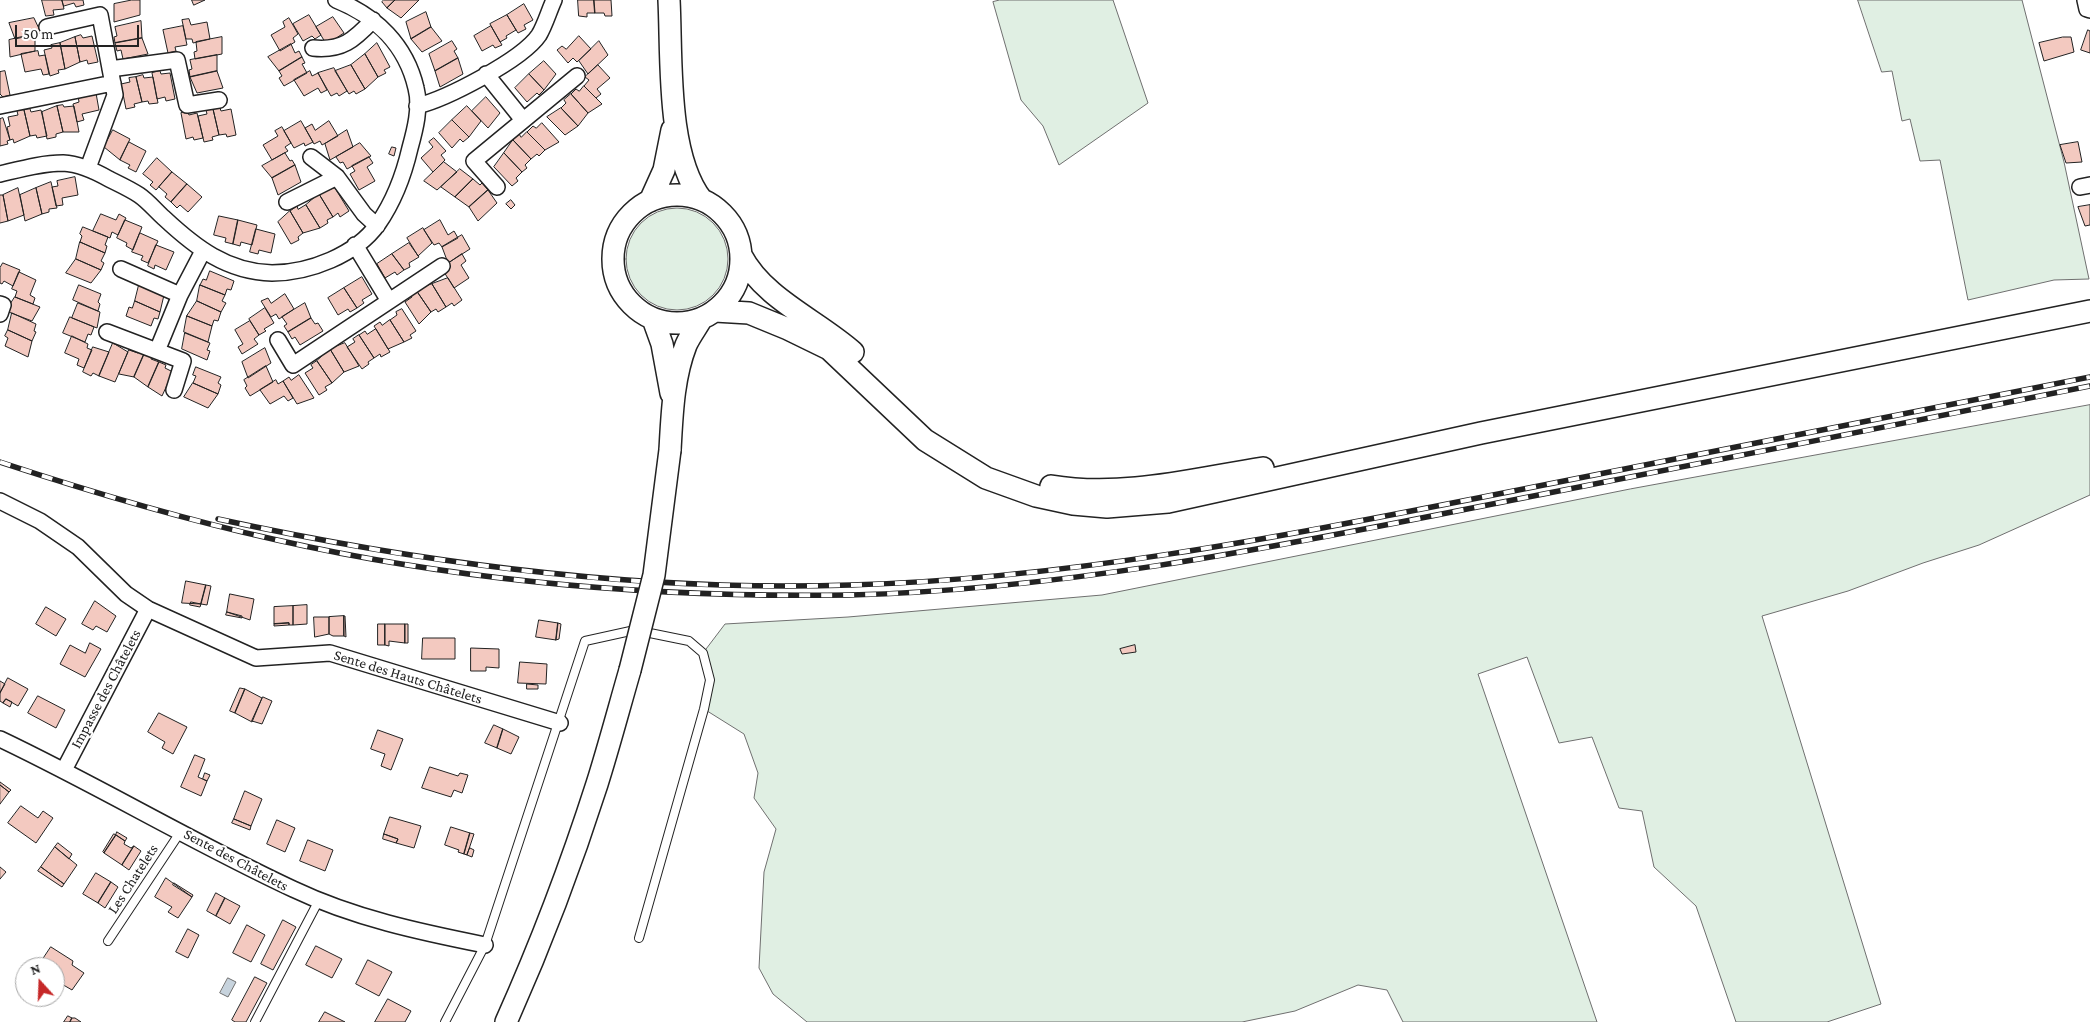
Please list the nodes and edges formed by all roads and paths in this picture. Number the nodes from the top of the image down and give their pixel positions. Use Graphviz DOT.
graph roads {
  1 [pos="336,0"];
  2 [pos="554,0"];
  3 [pos="669,0"];
  4 [pos="2085,0"];
  5 [pos="2090,10"];
  6 [pos="373,20"];
  7 [pos="47,27"];
  8 [pos="313,48"];
  9 [pos="486,74"];
  10 [pos="112,76"];
  11 [pos="577,76"];
  12 [pos="219,100"];
  13 [pos="674,105"];
  14 [pos="0,106"];
  15 [pos="417,106"];
  16 [pos="523,120"];
  17 [pos="311,157"];
  18 [pos="88,168"];
  19 [pos="0,174"];
  20 [pos="337,177"];
  21 [pos="497,187"];
  22 [pos="702,200"];
  23 [pos="650,201"];
  24 [pos="287,202"];
  25 [pos="377,226"];
  26 [pos="354,245"];
  27 [pos="203,251"];
  28 [pos="741,255"];
  29 [pos="442,266"];
  30 [pos="121,269"];
  31 [pos="180,295"];
  32 [pos="389,301"];
  33 [pos="0,304"];
  34 [pos="2090,310"];
  35 [pos="0,314"];
  36 [pos="709,314"];
  37 [pos="653,319"];
  38 [pos="107,332"];
  39 [pos="278,340"];
  40 [pos="157,351"];
  41 [pos="174,390"];
  42 [pos="673,408"];
  43 [pos="1481,433"];
  44 [pos="0,501"];
  45 [pos="148,609"];
  46 [pos="560,723"];
  47 [pos="0,739"];
  48 [pos="64,770"];
  49 [pos="181,831"];
  50 [pos="319,899"];
  51 [pos="640,938"];
  52 [pos="108,941"];
  53 [pos="485,946"];
  54 [pos="255,1022"];
  55 [pos="446,1022"];
  56 [pos="506,1022"];
  1 -- 6 [label="street"];
  2 -- 9 [label="street"];
  3 -- 13 [label="main road"];
  4 -- 5 [label="street"];
  6 -- 8 [label="street"];
  6 -- 15 [label="street"];
  7 -- 10 [label="street"];
  9 -- 15 [label="street"];
  9 -- 16 [label="street"];
  10 -- 12 [label="street"];
  10 -- 14 [label="street"];
  10 -- 18 [label="street"];
  11 -- 16 [label="street"];
  13 -- 22 [label="main road"];
  13 -- 23 [label="main road"];
  15 -- 25 [label="street"];
  16 -- 21 [label="street"];
  17 -- 20 [label="street"];
  18 -- 19 [label="street"];
  18 -- 27 [label="street"];
  20 -- 24 [label="street"];
  20 -- 25 [label="street"];
  22 -- 23 [label="main road"];
  22 -- 28 [label="main road"];
  23 -- 37 [label="main road"];
  25 -- 26 [label="street"];
  26 -- 27 [label="street"];
  26 -- 32 [label="street"];
  27 -- 31 [label="street"];
  28 -- 36 [label="main road"];
  28 -- 43 [label="main road"];
  29 -- 32 [label="street"];
  30 -- 31 [label="street"];
  31 -- 40 [label="street"];
  32 -- 39 [label="street"];
  33 -- 35 [label="street"];
  34 -- 43 [label="main road"];
  36 -- 37 [label="main road"];
  36 -- 42 [label="main road"];
  36 -- 43 [label="main road"];
  37 -- 42 [label="main road"];
  38 -- 40 [label="street"];
  40 -- 41 [label="street"];
  42 -- 56 [label="main road, bridge"];
  44 -- 45 [label="street, Sente des Hauts Châtelets"];
  45 -- 46 [label="street, Sente des Hauts Châtelets"];
  45 -- 48 [label="street, Impasse des Châtelets"];
  46 -- 51 [label="lane"];
  46 -- 53 [label="lane"];
  47 -- 48 [label="street, Sente des Châtelets"];
  48 -- 49 [label="street, Sente des Châtelets"];
  49 -- 50 [label="street, Sente des Châtelets"];
  49 -- 52 [label="lane, Les Chatelets"];
  50 -- 53 [label="street, Sente des Châtelets"];
  50 -- 54 [label="lane"];
  53 -- 55 [label="lane"];
}
